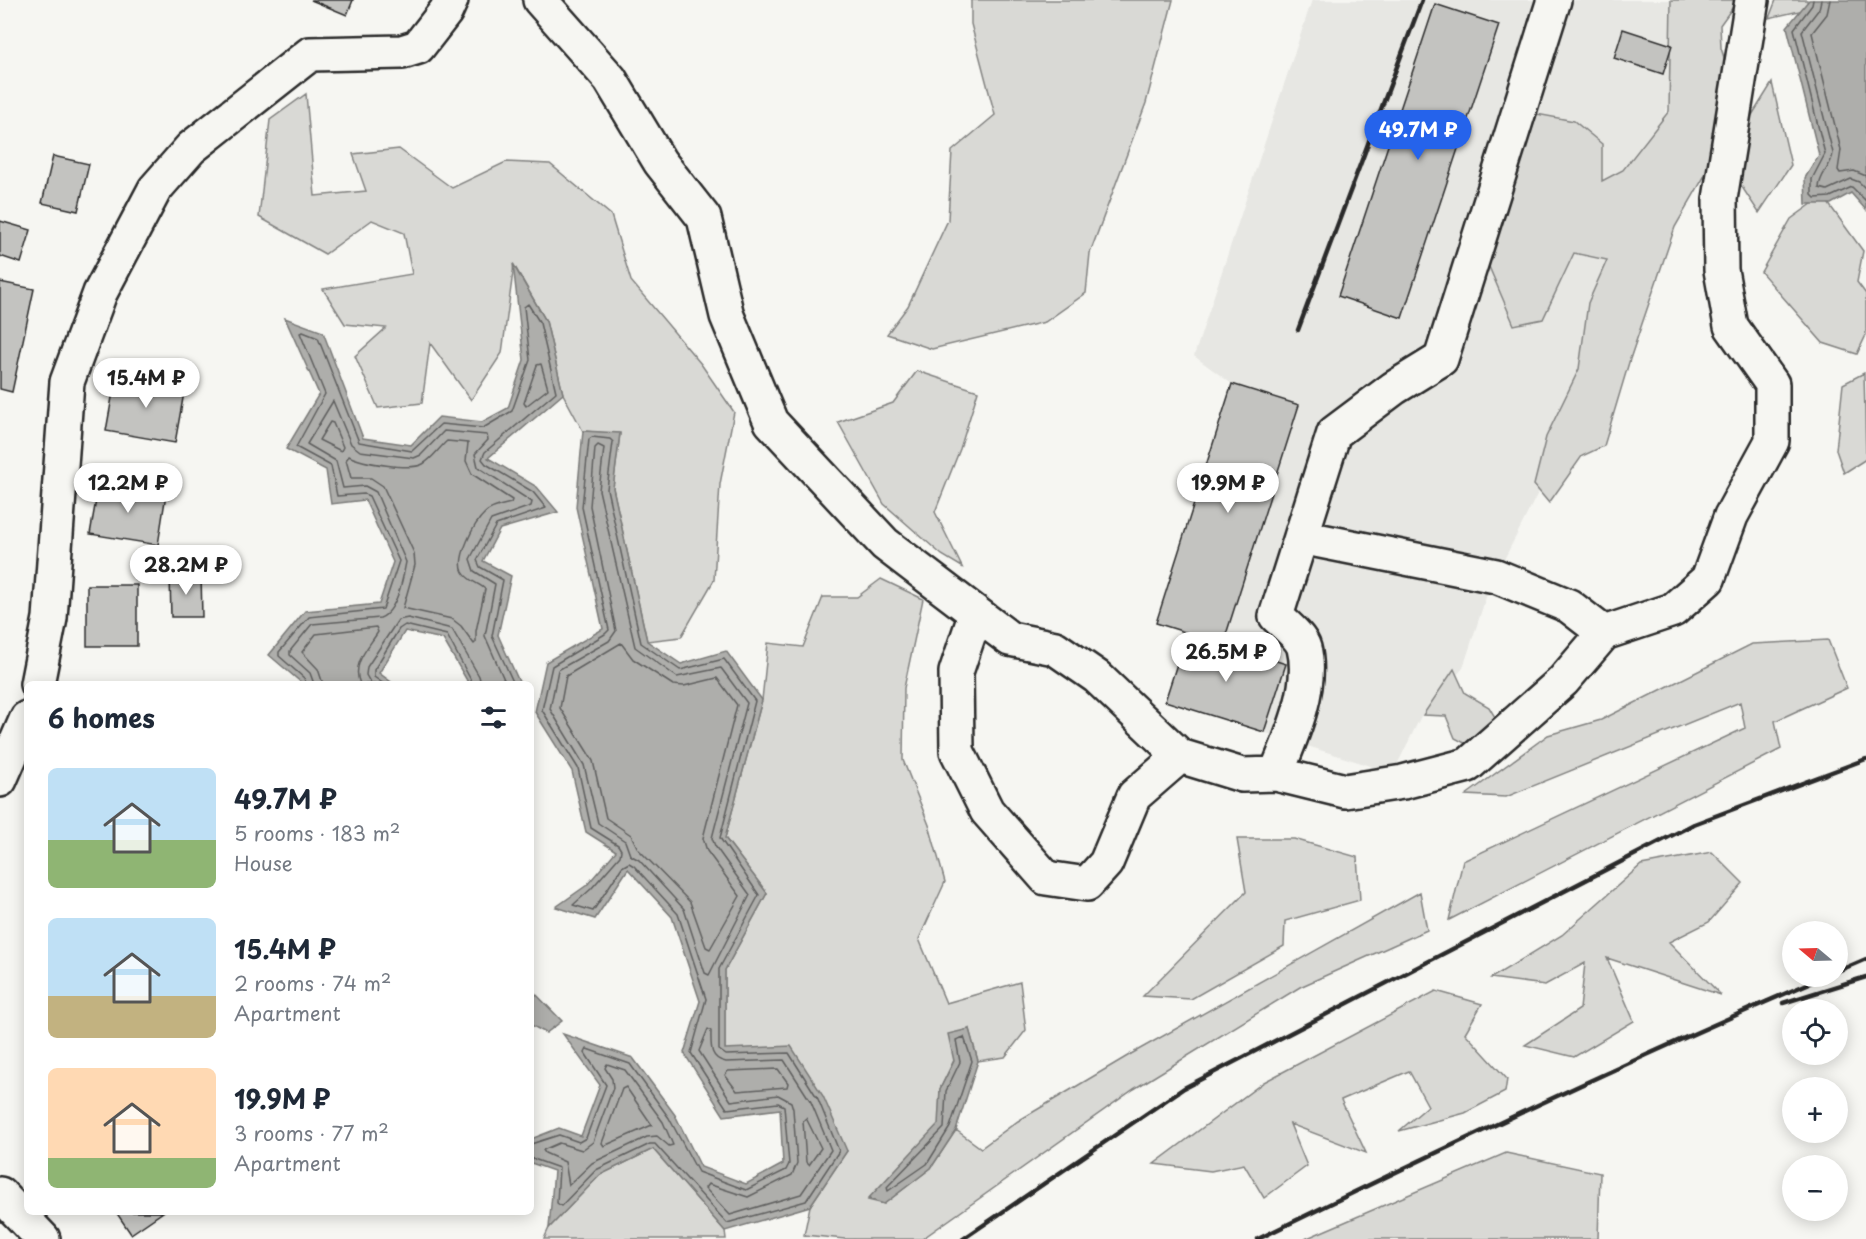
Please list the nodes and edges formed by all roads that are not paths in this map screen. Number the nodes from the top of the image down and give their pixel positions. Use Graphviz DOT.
graph roads {
  1 [pos="451,0"];
  2 [pos="540,0"];
  3 [pos="1554,0"];
  4 [pos="1752,0"];
  5 [pos="1301,537"];
  6 [pos="976,613"];
  7 [pos="1604,633"];
  8 [pos="38,681"];
  9 [pos="24,725"];
  10 [pos="1180,756"];
  11 [pos="1276,774"];
  12 [pos="0,780"];
  13 [pos="0,1194"];
  14 [pos="43,1239"];
  1 -- 8 [label="street"];
  2 -- 6 [label="street"];
  3 -- 5 [label="street"];
  4 -- 7 [label="street"];
  5 -- 7 [label="street"];
  5 -- 11 [label="street"];
  6 -- 10 [label="street"];
  6 -- 10 [label="street"];
  7 -- 11 [label="street"];
  9 -- 12 [label="street"];
  10 -- 11 [label="street"];
  13 -- 14 [label="street"];
}
